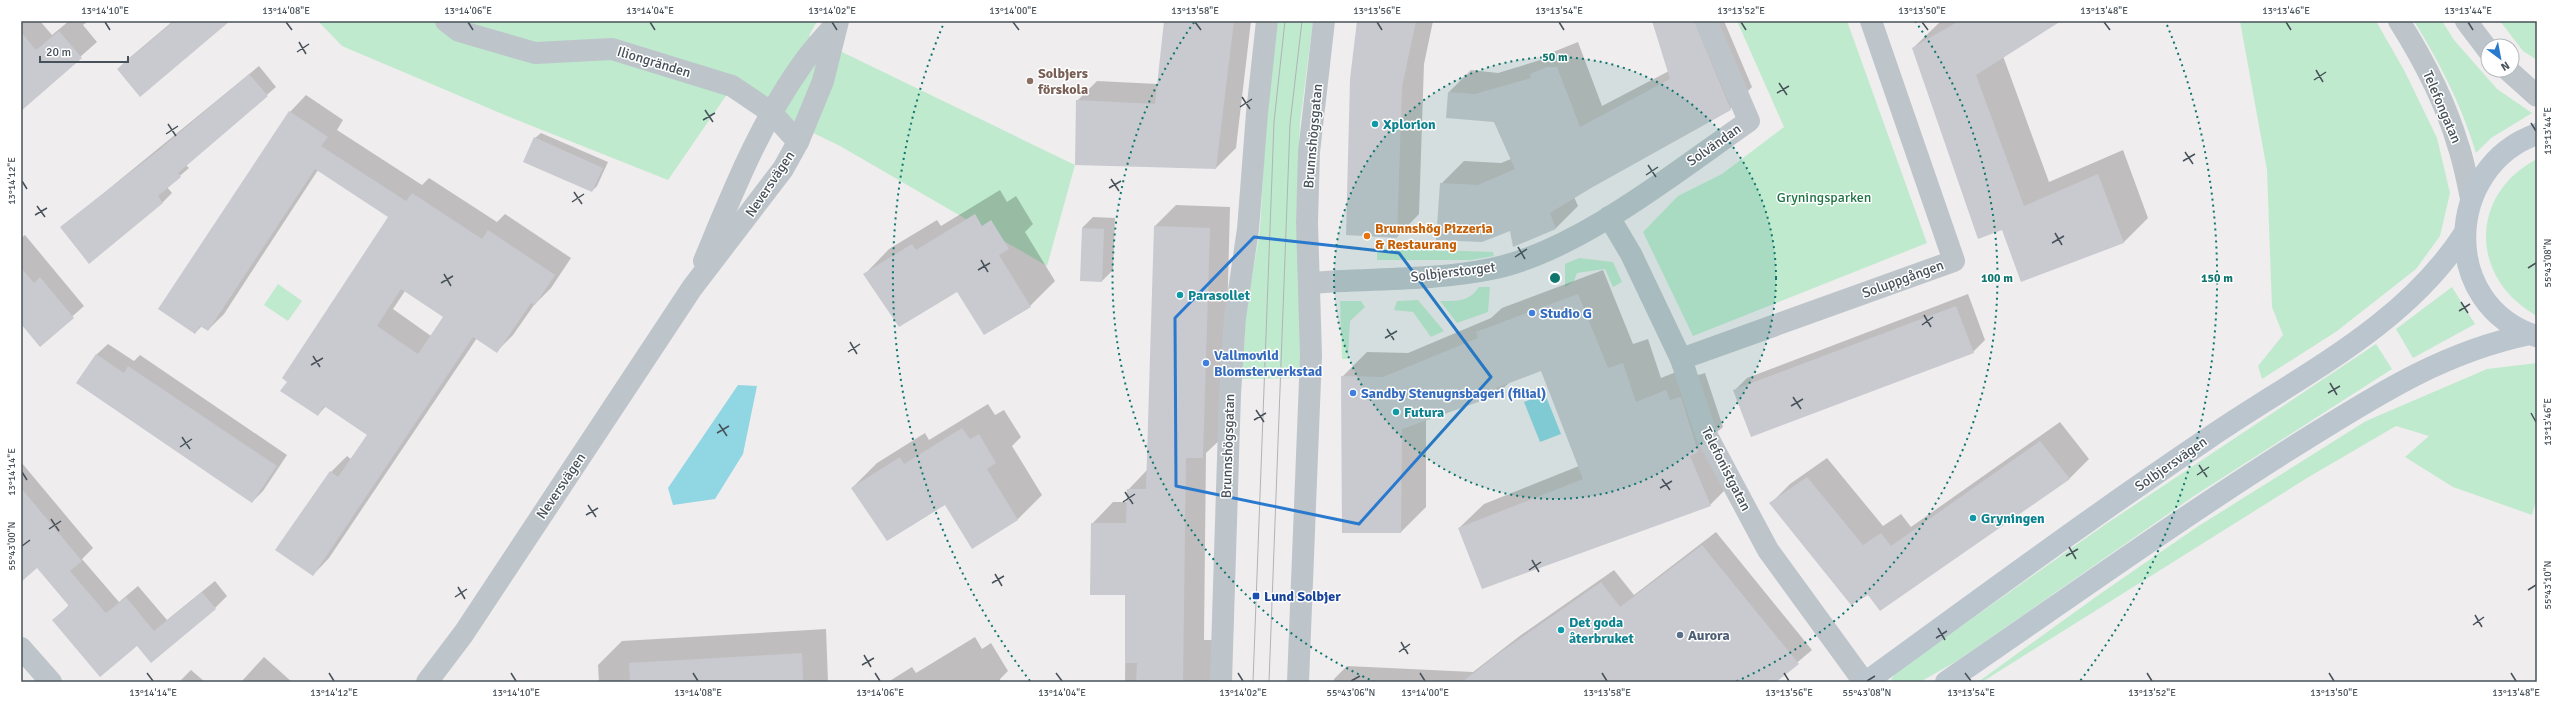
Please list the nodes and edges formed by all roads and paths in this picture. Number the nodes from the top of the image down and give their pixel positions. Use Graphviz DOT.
graph roads {
  1 [pos="446,21"];
  2 [pos="838,21"];
  3 [pos="1267,21"];
  4 [pos="1324,21"];
  5 [pos="1706,21"];
  6 [pos="1871,21"];
  7 [pos="2399,21"];
  8 [pos="2466,21"];
  9 [pos="2480,39"];
  10 [pos="2517,78"];
  11 [pos="2537,96"];
  12 [pos="772,113"];
  13 [pos="2537,134"];
  14 [pos="798,142"];
  15 [pos="2471,198"];
  16 [pos="1609,217"];
  17 [pos="2464,234"];
  18 [pos="1310,283"];
  19 [pos="692,288"];
  20 [pos="2534,336"];
  21 [pos="1681,359"];
  22 [pos="21,648"];
  23 [pos="51,682"];
  24 [pos="427,682"];
  25 [pos="1221,682"];
  26 [pos="1298,682"];
  27 [pos="1865,682"];
  28 [pos="1946,682"];
  1 -- 12 [label="street, Iliongränden"];
  2 -- 12 [label="street, Neversvägen"];
  2 -- 14 [label="street, Neversvägen"];
  3 -- 25 [label="street, Brunnshögsgatan"];
  4 -- 18 [label="street, Brunnshögsgatan"];
  5 -- 16 [label="street, Solvändan"];
  6 -- 21 [label="street, Soluppgången"];
  7 -- 15 [label="street, Telefongatan"];
  8 -- 9 [label="street"];
  10 -- 11 [label="street"];
  12 -- 14 [label="street, Iliongränden"];
  12 -- 19 [label="street, Neversvägen"];
  13 -- 15 [label="main road"];
  14 -- 19 [label="street, Neversvägen"];
  15 -- 17 [label="main road"];
  16 -- 18 [label="street, Solbjerstorget"];
  16 -- 21 [label="street, Telefonistgatan"];
  17 -- 20 [label="main road"];
  17 -- 27 [label="main road, Solbjersvägen"];
  18 -- 26 [label="street, Brunnshögsgatan"];
  19 -- 24 [label="street, Neversvägen"];
  20 -- 28 [label="main road"];
  21 -- 27 [label="street, Telefonistgatan"];
  22 -- 23 [label="street"];
}
